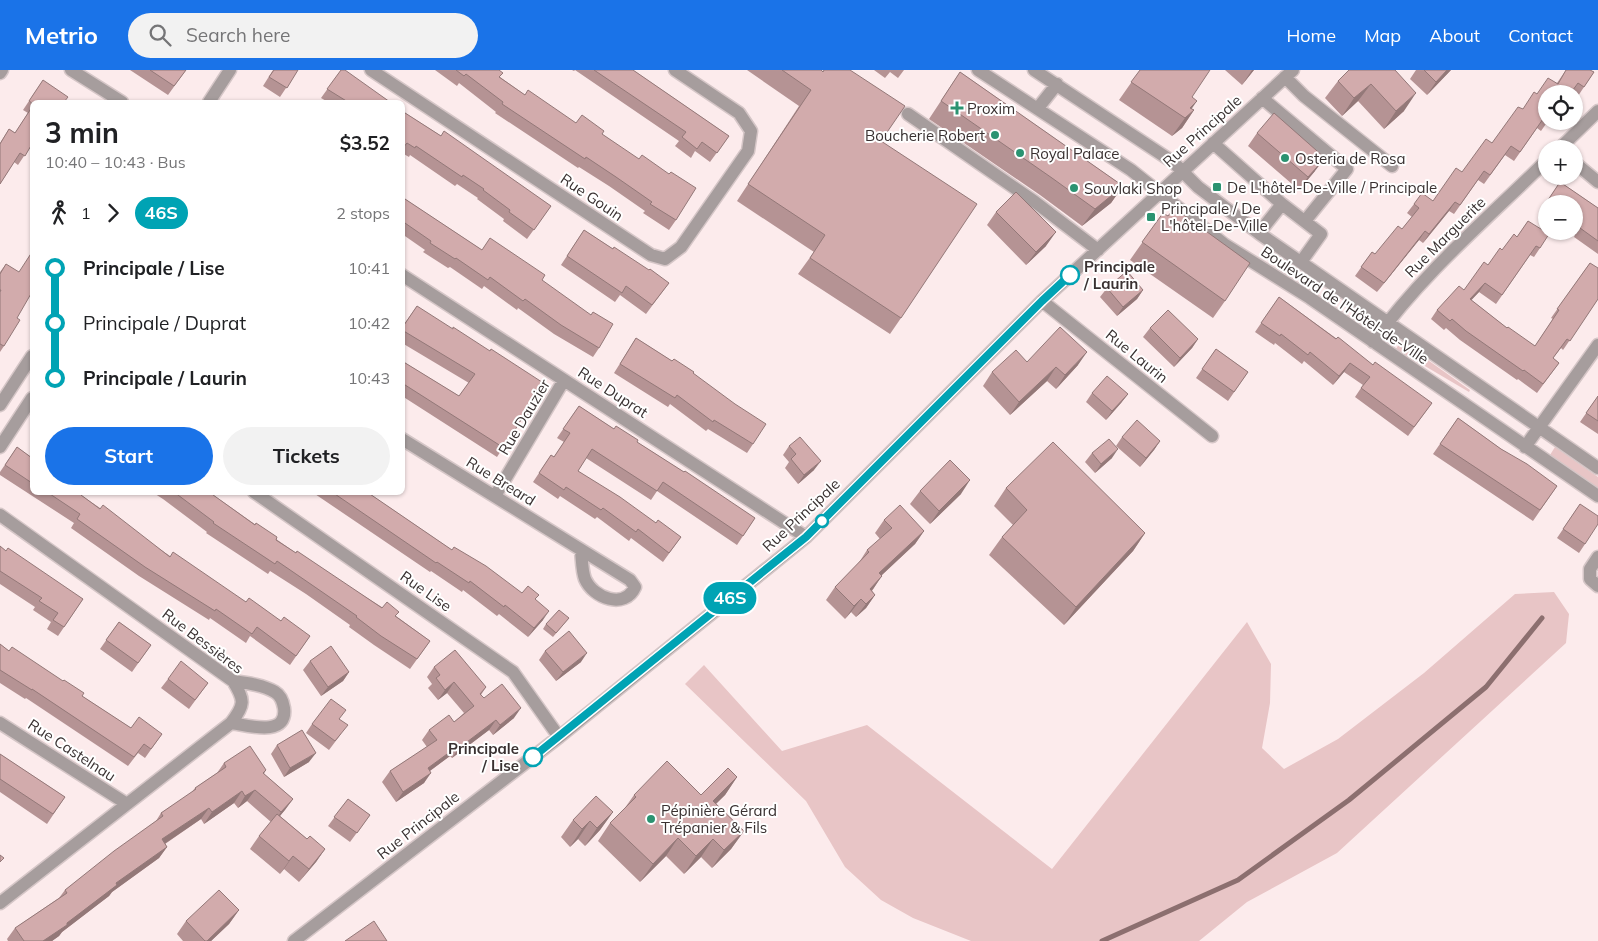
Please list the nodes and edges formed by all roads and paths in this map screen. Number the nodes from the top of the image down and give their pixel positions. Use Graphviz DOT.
graph roads {
  1 [pos="71,70"];
  2 [pos="230,70"];
  3 [pos="371,70"];
  4 [pos="675,70"];
  5 [pos="978,70"];
  6 [pos="1034,70"];
  7 [pos="1289,73"];
  8 [pos="992,74"];
  9 [pos="1056,84"];
  10 [pos="1262,98"];
  11 [pos="119,100"];
  12 [pos="210,100"];
  13 [pos="1038,108"];
  14 [pos="1598,111"];
  15 [pos="908,114"];
  16 [pos="1567,140"];
  17 [pos="1213,143"];
  18 [pos="1392,166"];
  19 [pos="1538,169"];
  20 [pos="1583,170"];
  21 [pos="1182,172"];
  22 [pos="1598,182"];
  23 [pos="1160,192"];
  24 [pos="1282,204"];
  25 [pos="1305,221"];
  26 [pos="1258,233"];
  27 [pos="1098,250"];
  28 [pos="1300,262"];
  29 [pos="405,277"];
  30 [pos="1042,301"];
  31 [pos="1386,323"];
  32 [pos="1373,342"];
  33 [pos="1598,346"];
  34 [pos="30,359"];
  35 [pos="564,380"];
  36 [pos="30,401"];
  37 [pos="0,405"];
  38 [pos="1540,428"];
  39 [pos="1212,436"];
  40 [pos="405,442"];
  41 [pos="0,446"];
  42 [pos="1526,447"];
  43 [pos="1598,468"];
  44 [pos="258,495"];
  45 [pos="495,496"];
  46 [pos="1598,496"];
  47 [pos="0,515"];
  48 [pos="806,537"];
  49 [pos="581,551"];
  50 [pos="1598,557"];
  51 [pos="1598,586"];
  52 [pos="233,681"];
  53 [pos="0,723"];
  54 [pos="231,723"];
  55 [pos="559,737"];
  56 [pos="127,804"];
  57 [pos="0,903"];
  58 [pos="294,941"];
  1 -- 11 [label="street"];
  2 -- 12 [label="street"];
  3 -- 4 [label="street, Rue Gouin"];
  5 -- 8 [label="street, Boulevard de l'Hôtel-de-Ville"];
  6 -- 9 [label="street, Boulevard de l'Hôtel-de-Ville"];
  7 -- 10 [label="street, Rue Principale"];
  7 -- 18 [label="street"];
  8 -- 13 [label="street, Boulevard de l'Hôtel-de-Ville"];
  9 -- 13 [label="street"];
  9 -- 21 [label="street, Boulevard de l'Hôtel-de-Ville"];
  10 -- 17 [label="street, Rue Principale"];
  10 -- 25 [label="street"];
  13 -- 23 [label="street, Boulevard de l'Hôtel-de-Ville"];
  14 -- 16 [label="street"];
  15 -- 27 [label="street"];
  17 -- 21 [label="street, Rue Principale"];
  17 -- 24 [label="street"];
  19 -- 31 [label="street, Rue Marguerite"];
  20 -- 22 [label="street"];
  21 -- 23 [label="street, Rue Principale"];
  21 -- 26 [label="street, Boulevard de l'Hôtel-de-Ville"];
  23 -- 27 [label="street, Rue Principale"];
  23 -- 32 [label="street, Boulevard de l'Hôtel-de-Ville"];
  24 -- 25 [label="street"];
  24 -- 26 [label="street"];
  25 -- 28 [label="street"];
  26 -- 28 [label="street, Boulevard de l'Hôtel-de-Ville"];
  27 -- 30 [label="street, Rue Principale"];
  28 -- 31 [label="street, Boulevard de l'Hôtel-de-Ville"];
  29 -- 35 [label="street, Rue Duprat"];
  30 -- 39 [label="street, Rue Laurin"];
  30 -- 48 [label="street, Rue Principale"];
  31 -- 32 [label="street, Rue Marguerite"];
  31 -- 38 [label="street, Boulevard de l'Hôtel-de-Ville"];
  32 -- 42 [label="street, Boulevard de l'Hôtel-de-Ville"];
  33 -- 38 [label="street"];
  34 -- 37 [label="street"];
  35 -- 45 [label="street, Rue Dauzier"];
  35 -- 48 [label="street, Rue Duprat"];
  36 -- 41 [label="street"];
  38 -- 42 [label="street"];
  38 -- 43 [label="street, Boulevard de l'Hôtel-de-Ville"];
  40 -- 45 [label="street, Rue Breard"];
  42 -- 46 [label="street, Boulevard de l'Hôtel-de-Ville"];
  44 -- 55 [label="street, Rue Lise"];
  45 -- 49 [label="street, Rue Breard"];
  47 -- 52 [label="street, Rue Bessières"];
  48 -- 55 [label="street, Rue Principale"];
  49 -- 49 [label="street, Rue Breard"];
  50 -- 51 [label="street"];
  52 -- 54 [label="street, Rue Bessières"];
  52 -- 54 [label="street"];
  53 -- 56 [label="street, Rue Castelnau"];
  54 -- 56 [label="street, Rue Bessières"];
  55 -- 58 [label="street, Rue Principale"];
  56 -- 57 [label="street, Rue Bessières"];
}
